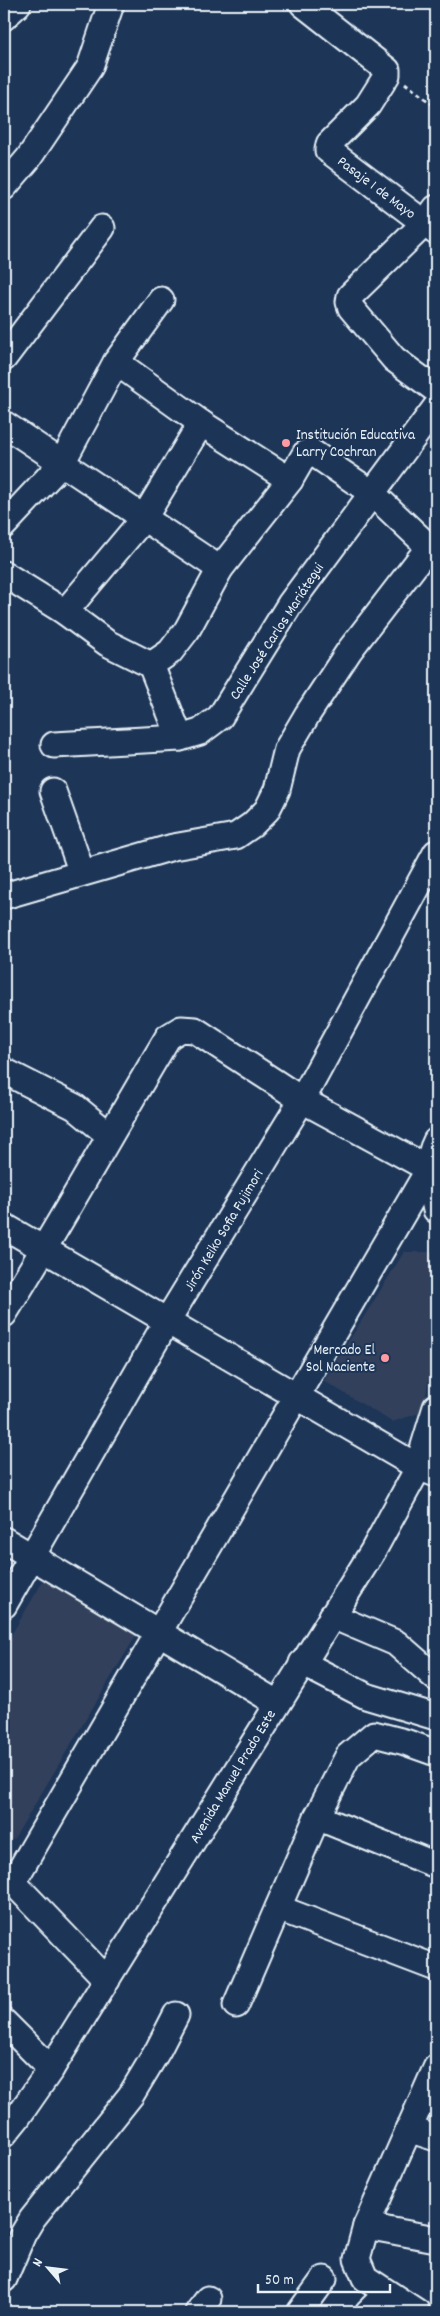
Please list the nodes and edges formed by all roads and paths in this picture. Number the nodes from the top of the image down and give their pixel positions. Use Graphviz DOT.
graph roads {
  1 [pos="18,4"];
  2 [pos="111,4"];
  3 [pos="303,4"];
  4 [pos="4,17"];
  5 [pos="387,70"];
  6 [pos="436,108"];
  7 [pos="4,188"];
  8 [pos="432,221"];
  9 [pos="102,228"];
  10 [pos="161,300"];
  11 [pos="4,358"];
  12 [pos="116,362"];
  13 [pos="436,390"];
  14 [pos="436,406"];
  15 [pos="201,423"];
  16 [pos="4,424"];
  17 [pos="62,463"];
  18 [pos="290,480"];
  19 [pos="372,493"];
  20 [pos="144,518"];
  21 [pos="4,525"];
  22 [pos="433,549"];
  23 [pos="220,569"];
  24 [pos="4,574"];
  25 [pos="65,612"];
  26 [pos="151,665"];
  27 [pos="180,738"];
  28 [pos="54,745"];
  29 [pos="53,791"];
  30 [pos="436,853"];
  31 [pos="82,873"];
  32 [pos="4,896"];
  33 [pos="4,1070"];
  34 [pos="302,1100"];
  35 [pos="109,1134"];
  36 [pos="436,1141"];
  37 [pos="429,1169"];
  38 [pos="436,1210"];
  39 [pos="4,1226"];
  40 [pos="45,1249"];
  41 [pos="4,1314"];
  42 [pos="167,1321"];
  43 [pos="297,1397"];
  44 [pos="436,1407"];
  45 [pos="427,1470"];
  46 [pos="4,1540"];
  47 [pos="32,1556"];
  48 [pos="4,1605"];
  49 [pos="332,1616"];
  50 [pos="158,1632"];
  51 [pos="302,1664"];
  52 [pos="436,1678"];
  53 [pos="277,1703"];
  54 [pos="436,1717"];
  55 [pos="436,1753"];
  56 [pos="317,1817"];
  57 [pos="436,1865"];
  58 [pos="8,1879"];
  59 [pos="278,1908"];
  60 [pos="436,1968"];
  61 [pos="107,1980"];
  62 [pos="236,2005"];
  63 [pos="176,2015"];
  64 [pos="4,2022"];
  65 [pos="436,2068"];
  66 [pos="51,2069"];
  67 [pos="408,2130"];
  68 [pos="4,2134"];
  69 [pos="436,2138"];
  70 [pos="366,2226"];
  71 [pos="436,2239"];
  72 [pos="4,2279"];
  73 [pos="324,2279"];
  74 [pos="386,2294"];
  75 [pos="300,2312"];
  76 [pos="368,2312"];
  77 [pos="417,2312"];
  1 -- 4 [label="street"];
  2 -- 7 [label="street"];
  3 -- 5 [label="street"];
  5 -- 6 [label="path"];
  5 -- 8 [label="street, Pasaje 1 de Mayo"];
  8 -- 13 [label="street"];
  9 -- 11 [label="street"];
  10 -- 12 [label="street"];
  12 -- 15 [label="street"];
  12 -- 17 [label="street"];
  14 -- 19 [label="street, Calle José Carlos Mariátegui"];
  15 -- 18 [label="street"];
  15 -- 20 [label="street"];
  16 -- 17 [label="street"];
  17 -- 20 [label="street"];
  17 -- 21 [label="street"];
  18 -- 19 [label="street"];
  18 -- 23 [label="street"];
  19 -- 22 [label="street"];
  19 -- 27 [label="street, Calle José Carlos Mariátegui"];
  20 -- 23 [label="street"];
  20 -- 25 [label="street"];
  22 -- 31 [label="street"];
  23 -- 26 [label="street"];
  24 -- 25 [label="street"];
  25 -- 26 [label="street"];
  26 -- 27 [label="street"];
  27 -- 28 [label="street, Calle José Carlos Mariátegui"];
  29 -- 31 [label="street"];
  30 -- 34 [label="street, Jirón Keiko Sofia Fujimori"];
  31 -- 32 [label="street"];
  33 -- 35 [label="street"];
  34 -- 35 [label="street"];
  34 -- 37 [label="street"];
  34 -- 42 [label="street, Jirón Keiko Sofia Fujimori"];
  35 -- 40 [label="street"];
  36 -- 37 [label="street"];
  37 -- 38 [label="street"];
  37 -- 43 [label="street"];
  39 -- 40 [label="street"];
  40 -- 41 [label="street"];
  40 -- 42 [label="street"];
  42 -- 43 [label="street"];
  42 -- 47 [label="street, Jirón Keiko Sofia Fujimori"];
  43 -- 45 [label="street"];
  43 -- 50 [label="street"];
  44 -- 45 [label="street, Avenida Manuel Prado Este"];
  45 -- 49 [label="street, Avenida Manuel Prado Este"];
  46 -- 47 [label="street"];
  47 -- 48 [label="street, Jirón Keiko Sofia Fujimori"];
  47 -- 50 [label="street"];
  49 -- 51 [label="street, Avenida Manuel Prado Este"];
  49 -- 52 [label="street"];
  50 -- 53 [label="street"];
  50 -- 58 [label="street"];
  51 -- 53 [label="street, Avenida Manuel Prado Este"];
  51 -- 54 [label="street"];
  53 -- 61 [label="street, Avenida Manuel Prado Este"];
  55 -- 56 [label="street"];
  56 -- 57 [label="street"];
  56 -- 59 [label="street"];
  58 -- 61 [label="street"];
  59 -- 60 [label="street"];
  59 -- 62 [label="street"];
  61 -- 66 [label="street, Avenida Manuel Prado Este"];
  63 -- 72 [label="street"];
  64 -- 66 [label="street"];
  65 -- 67 [label="street"];
  66 -- 68 [label="street, Avenida Manuel Prado Este"];
  67 -- 69 [label="street"];
  67 -- 70 [label="street"];
  70 -- 71 [label="street"];
  70 -- 74 [label="street"];
  73 -- 75 [label="street"];
  74 -- 76 [label="street"];
  74 -- 77 [label="street"];
}
